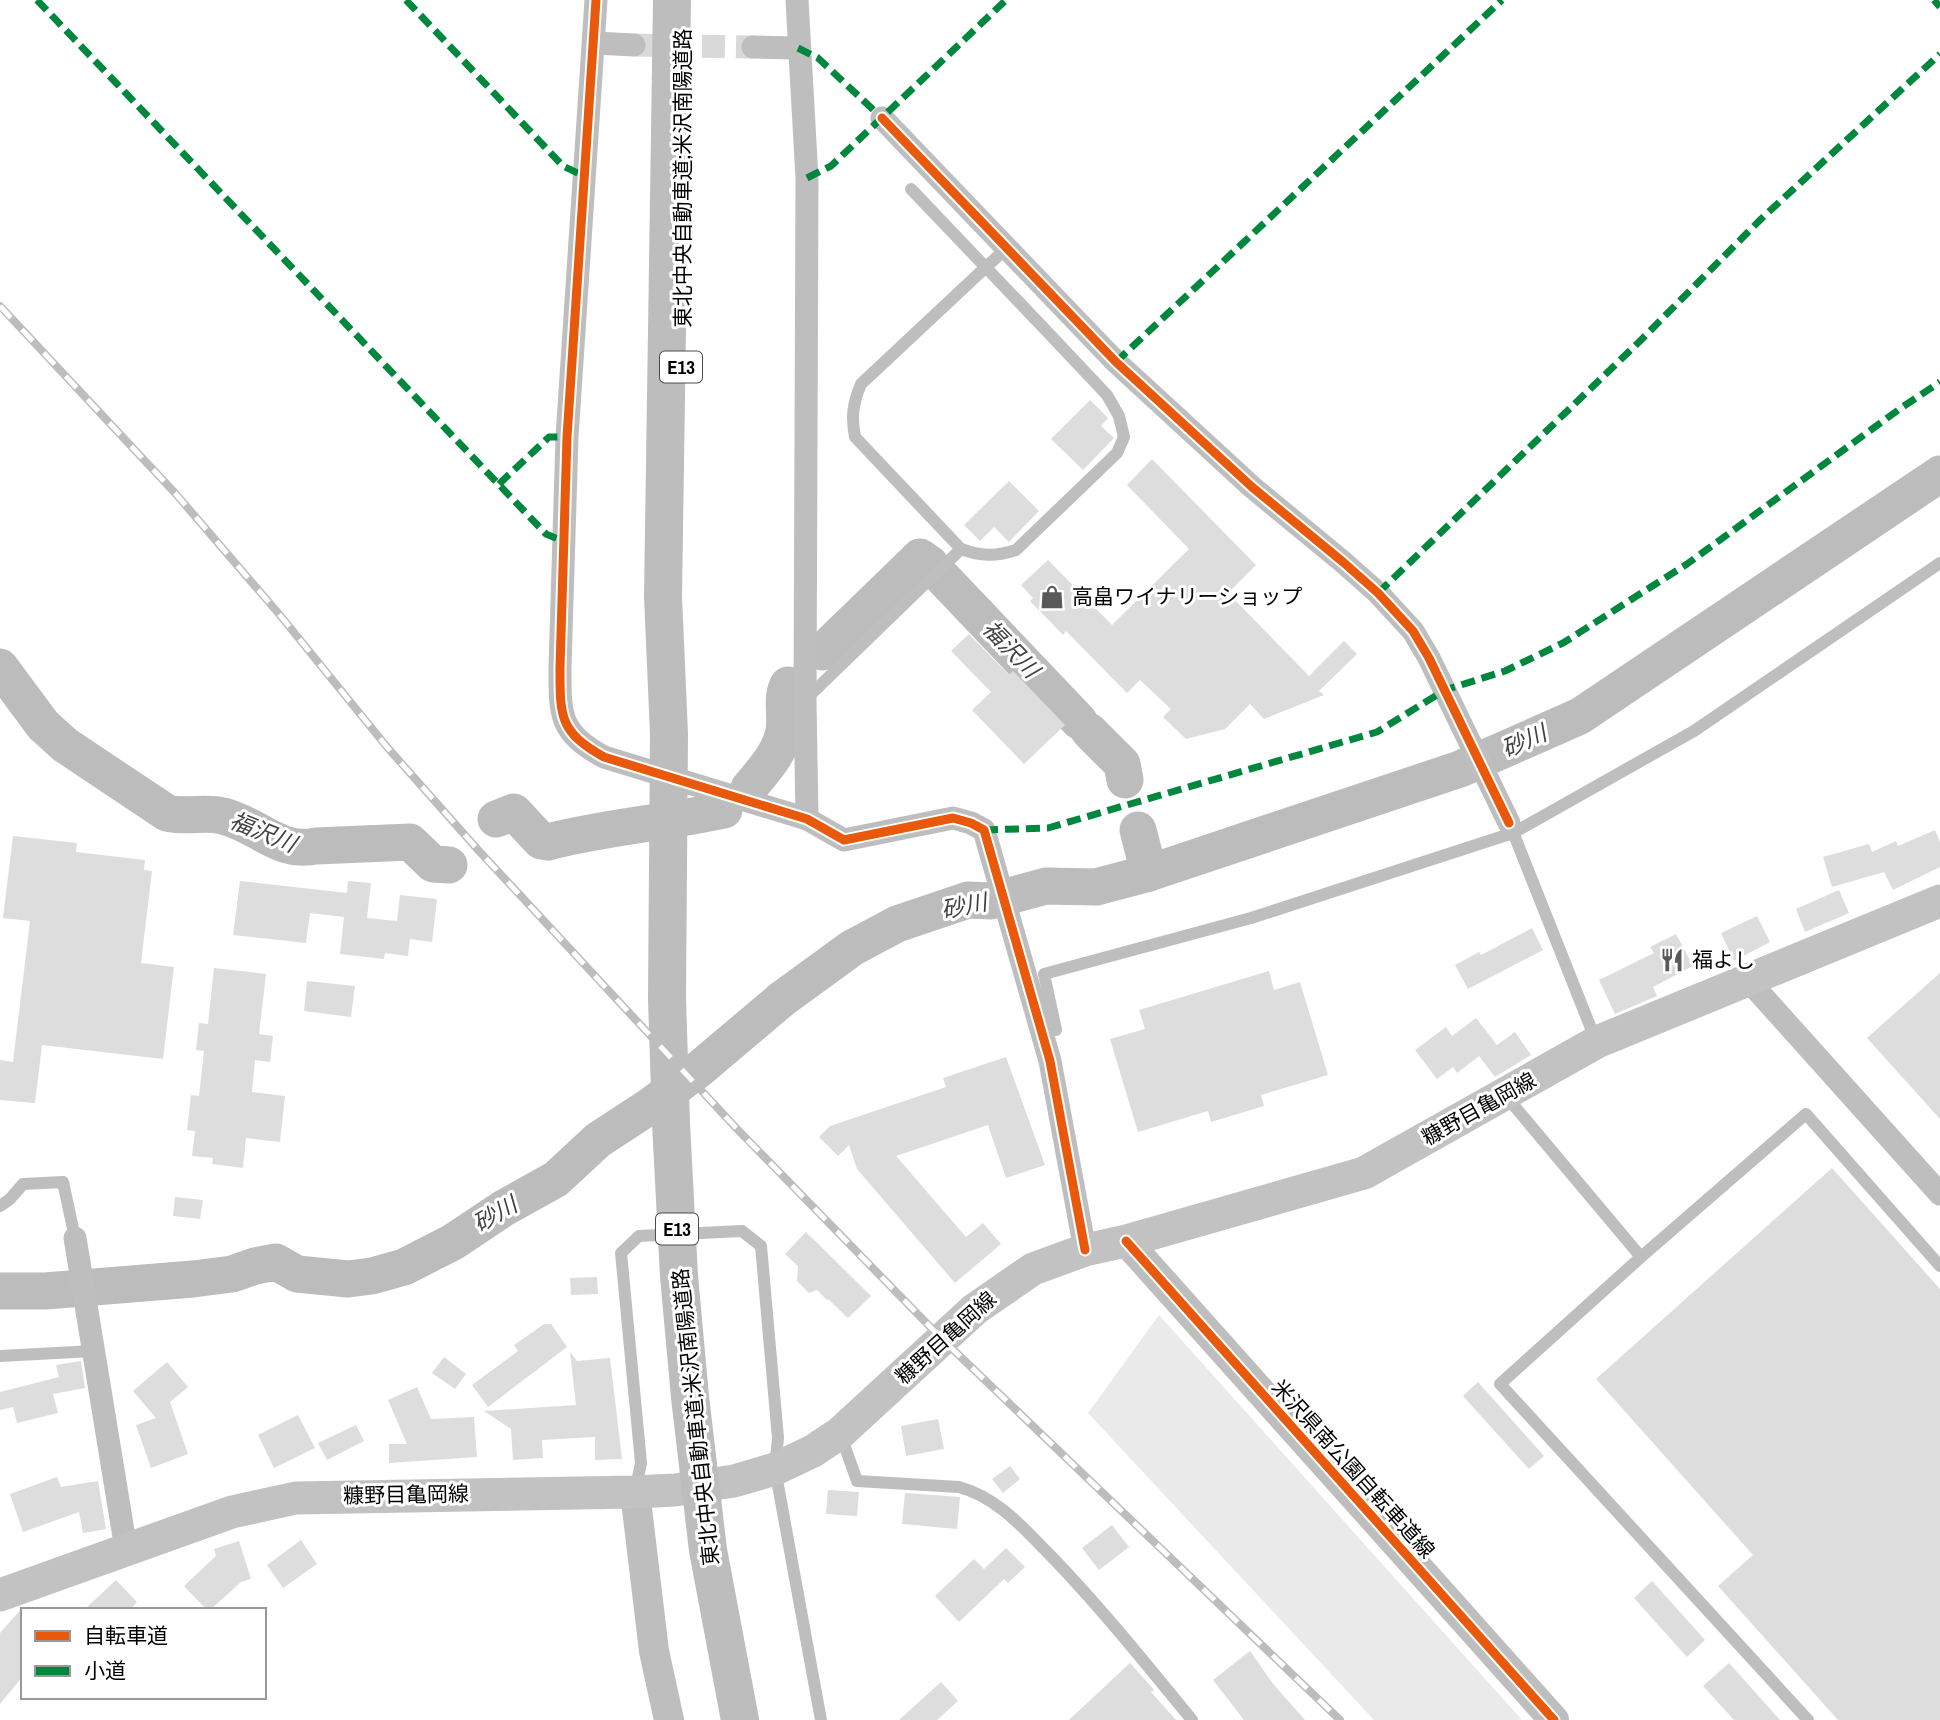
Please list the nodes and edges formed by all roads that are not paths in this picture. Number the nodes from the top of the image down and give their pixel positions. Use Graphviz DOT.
graph roads {
  1 [pos="596,0"];
  2 [pos="672,0"];
  3 [pos="684,0"];
  4 [pos="797,0"];
  5 [pos="595,43"];
  6 [pos="634,45"];
  7 [pos="753,47"];
  8 [pos="798,48"];
  9 [pos="882,118"];
  10 [pos="911,189"];
  11 [pos="1008,247"];
  12 [pos="986,267"];
  13 [pos="961,549"];
  14 [pos="1940,563"];
  15 [pos="805,700"];
  16 [pos="669,734"];
  17 [pos="807,818"];
  18 [pos="1511,828"];
  19 [pos="1940,901"];
  20 [pos="1747,979"];
  21 [pos="1056,1030"];
  22 [pos="1597,1042"];
  23 [pos="1504,1094"];
  24 [pos="1940,1194"];
  25 [pos="0,1206"];
  26 [pos="75,1238"];
  27 [pos="1126,1241"];
  28 [pos="1085,1250"];
  29 [pos="1641,1257"];
  30 [pos="1940,1266"];
  31 [pos="93,1346"];
  32 [pos="0,1356"];
  33 [pos="840,1433"];
  34 [pos="775,1469"];
  35 [pos="635,1492"];
  36 [pos="126,1549"];
  37 [pos="0,1595"];
  38 [pos="669,1720"];
  39 [pos="740,1720"];
  40 [pos="821,1720"];
  41 [pos="1192,1720"];
  42 [pos="1554,1720"];
  43 [pos="1808,1720"];
  1 -- 5 [label="street"];
  2 -- 16 [label="highway, 東北中央自動車道;米沢南陽道路 / E13"];
  3 -- 16 [label="highway, 東北中央自動車道;米沢南陽道路 / E13"];
  4 -- 8 [label="street"];
  5 -- 6 [label="street"];
  5 -- 17 [label="street"];
  7 -- 8 [label="street"];
  8 -- 15 [label="street"];
  9 -- 11 [label="street"];
  10 -- 12 [label="lane"];
  11 -- 12 [label="lane"];
  11 -- 18 [label="street"];
  12 -- 13 [label="lane"];
  12 -- 13 [label="lane"];
  13 -- 15 [label="lane"];
  14 -- 18 [label="lane"];
  15 -- 17 [label="street"];
  16 -- 39 [label="highway, 東北中央自動車道;米沢南陽道路 / E13"];
  17 -- 28 [label="street"];
  18 -- 21 [label="lane"];
  18 -- 22 [label="lane"];
  19 -- 20 [label="main road, 糠野目亀岡線"];
  20 -- 22 [label="main road, 糠野目亀岡線"];
  20 -- 24 [label="street"];
  22 -- 23 [label="main road, 糠野目亀岡線"];
  23 -- 27 [label="main road, 糠野目亀岡線"];
  23 -- 29 [label="lane"];
  25 -- 26 [label="lane"];
  26 -- 31 [label="street"];
  27 -- 28 [label="main road, 糠野目亀岡線"];
  27 -- 42 [label="street, 米沢県南公園自転車道線"];
  28 -- 33 [label="main road, 糠野目亀岡線"];
  29 -- 30 [label="lane"];
  29 -- 43 [label="lane"];
  31 -- 32 [label="lane"];
  31 -- 36 [label="street"];
  33 -- 34 [label="main road, 糠野目亀岡線"];
  33 -- 41 [label="lane"];
  34 -- 35 [label="main road, 糠野目亀岡線"];
  34 -- 35 [label="lane"];
  34 -- 40 [label="lane"];
  35 -- 36 [label="main road, 糠野目亀岡線"];
  35 -- 38 [label="street"];
  36 -- 37 [label="main road, 糠野目亀岡線"];
}
